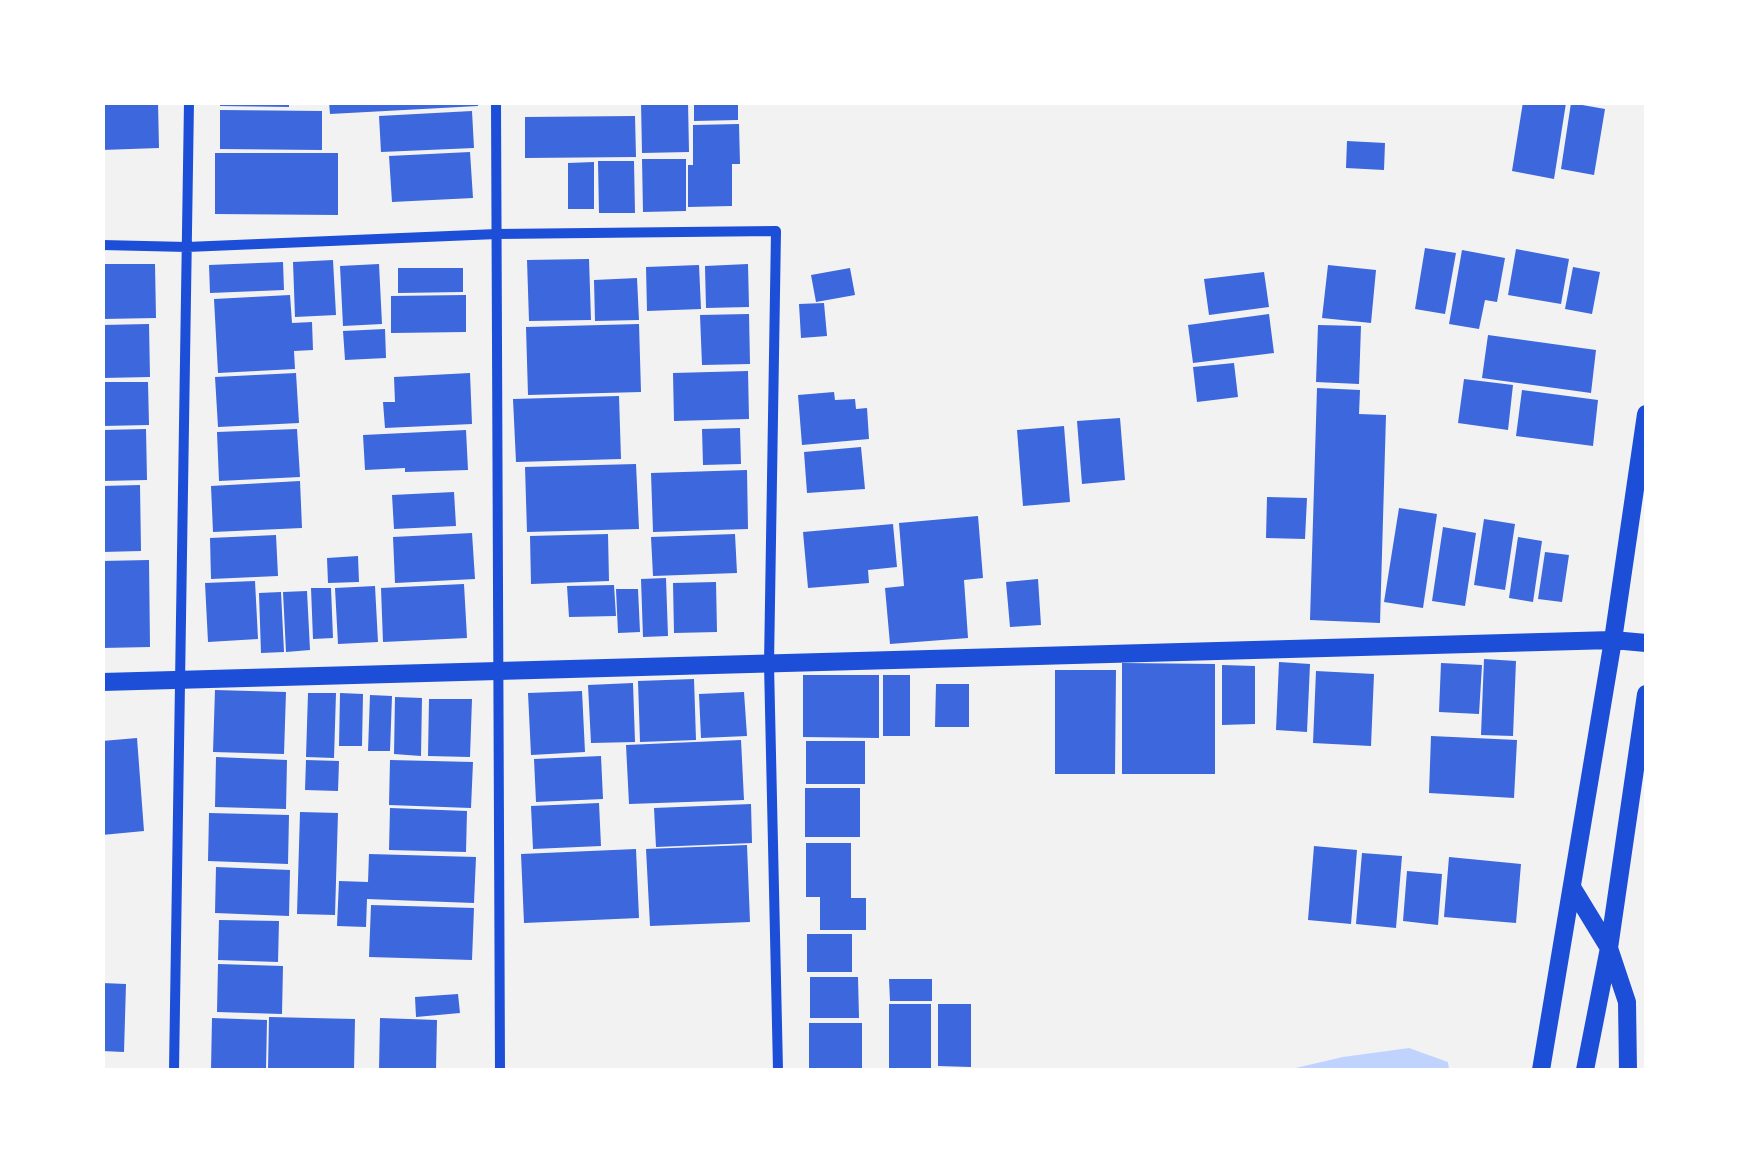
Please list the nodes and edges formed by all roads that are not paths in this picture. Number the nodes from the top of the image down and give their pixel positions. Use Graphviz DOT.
graph roads {
  1 [pos="189,102"];
  2 [pos="496,102"];
  3 [pos="497,234"];
  4 [pos="102,245"];
  5 [pos="187,247"];
  6 [pos="1646,414"];
  7 [pos="1639,520"];
  8 [pos="1613,640"];
  9 [pos="1646,643"];
  10 [pos="769,664"];
  11 [pos="500,671"];
  12 [pos="180,680"];
  13 [pos="102,682"];
  14 [pos="1646,694"];
  15 [pos="1573,889"];
  16 [pos="1608,948"];
  17 [pos="174,1070"];
  18 [pos="500,1070"];
  19 [pos="778,1070"];
  20 [pos="1540,1070"];
  21 [pos="1585,1070"];
  22 [pos="1628,1070"];
  1 -- 5 [label="street"];
  2 -- 3 [label="street"];
  3 -- 5 [label="street"];
  3 -- 10 [label="street"];
  3 -- 11 [label="street"];
  4 -- 5 [label="street"];
  5 -- 12 [label="street"];
  6 -- 7 [label="street"];
  7 -- 8 [label="street"];
  8 -- 9 [label="street"];
  8 -- 10 [label="street"];
  8 -- 15 [label="street"];
  10 -- 11 [label="street"];
  10 -- 19 [label="street"];
  11 -- 12 [label="street"];
  11 -- 18 [label="street"];
  12 -- 13 [label="street"];
  12 -- 17 [label="street"];
  14 -- 16 [label="street"];
  15 -- 16 [label="street"];
  15 -- 20 [label="street"];
  16 -- 21 [label="street"];
  16 -- 22 [label="street"];
}
